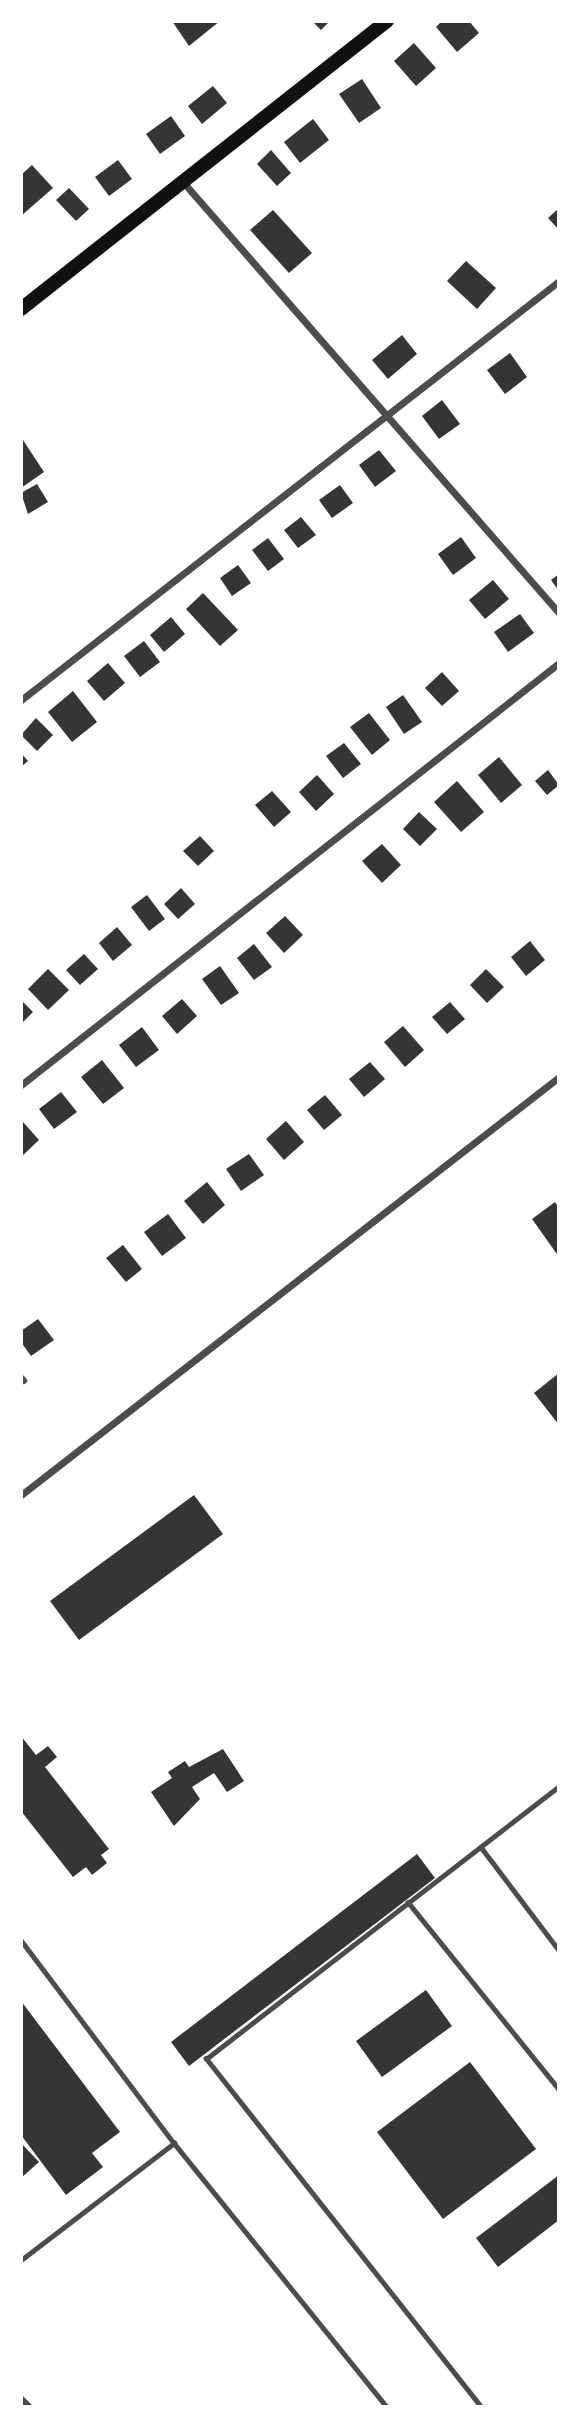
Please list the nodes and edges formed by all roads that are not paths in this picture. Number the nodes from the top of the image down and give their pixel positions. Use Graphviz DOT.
graph roads {
  1 [pos="387,21"];
  2 [pos="183,182"];
  3 [pos="559,281"];
  4 [pos="21,309"];
  5 [pos="388,412"];
  6 [pos="559,613"];
  7 [pos="559,663"];
  8 [pos="21,701"];
  9 [pos="559,1077"];
  10 [pos="21,1085"];
  11 [pos="21,1495"];
  12 [pos="559,1786"];
  13 [pos="481,1847"];
  14 [pos="408,1902"];
  15 [pos="21,1940"];
  16 [pos="559,1950"];
  17 [pos="559,2089"];
  18 [pos="174,2143"];
  19 [pos="21,2260"];
  20 [pos="21,2399"];
  21 [pos="29,2407"];
  22 [pos="387,2407"];
  23 [pos="481,2407"];
  1 -- 2 [label="main road"];
  2 -- 4 [label="main road"];
  2 -- 5 [label="street"];
  3 -- 5 [label="street"];
  5 -- 6 [label="street"];
  5 -- 8 [label="street"];
  7 -- 10 [label="street"];
  9 -- 11 [label="street"];
  12 -- 13 [label="lane"];
  13 -- 14 [label="lane"];
  13 -- 16 [label="lane"];
  14 -- 17 [label="lane"];
  14 -- 23 [label="lane"];
  15 -- 18 [label="lane"];
  18 -- 19 [label="lane"];
  18 -- 22 [label="lane"];
  20 -- 21 [label="street"];
}
